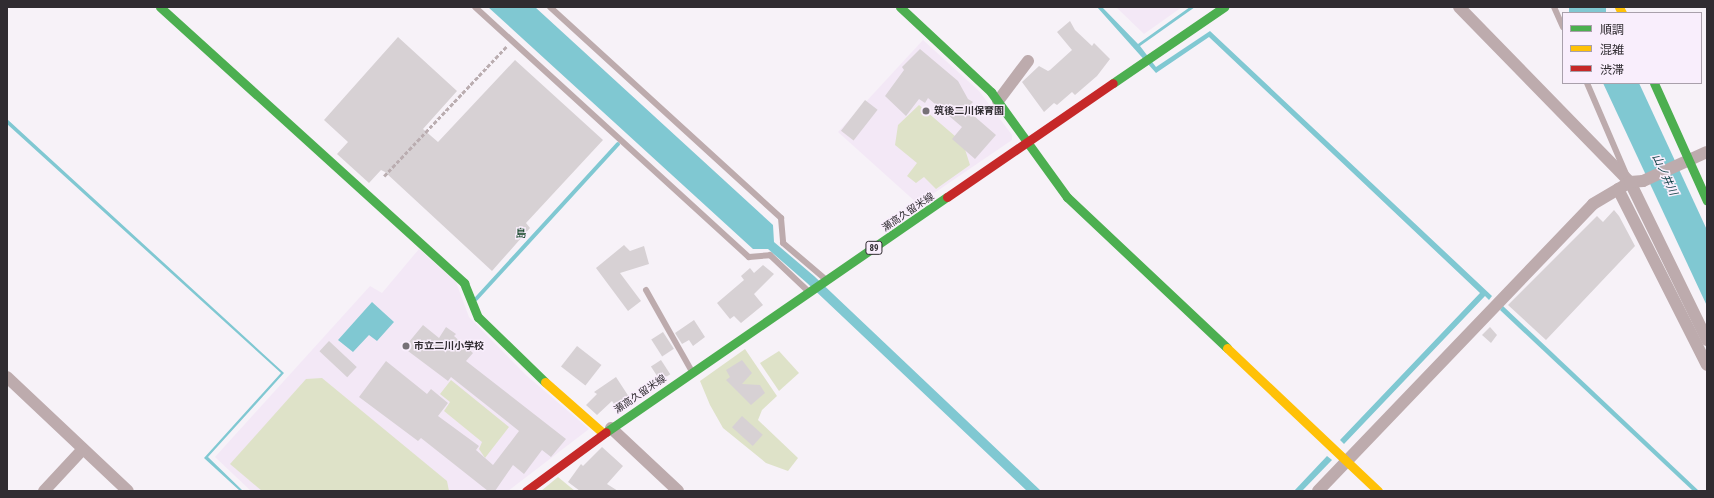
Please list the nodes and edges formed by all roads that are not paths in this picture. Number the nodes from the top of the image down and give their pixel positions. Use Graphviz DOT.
graph roads {
  1 [pos="160,7"];
  2 [pos="475,7"];
  3 [pos="550,7"];
  4 [pos="900,7"];
  5 [pos="1224,7"];
  6 [pos="1459,7"];
  7 [pos="1554,7"];
  8 [pos="1562,25"];
  9 [pos="1028,61"];
  10 [pos="1587,84"];
  11 [pos="1654,84"];
  12 [pos="998,102"];
  13 [pos="1029,142"];
  14 [pos="1707,152"];
  15 [pos="1684,163"];
  16 [pos="1630,182"];
  17 [pos="1618,190"];
  18 [pos="1707,201"];
  19 [pos="827,281"];
  20 [pos="646,290"];
  21 [pos="809,293"];
  22 [pos="1707,340"];
  23 [pos="1707,365"];
  24 [pos="692,372"];
  25 [pos="7,378"];
  26 [pos="607,430"];
  27 [pos="83,449"];
  28 [pos="1346,461"];
  29 [pos="44,491"];
  30 [pos="128,491"];
  31 [pos="526,491"];
  32 [pos="678,491"];
  33 [pos="1318,491"];
  34 [pos="1378,491"];
  1 -- 26 [label="street"];
  2 -- 21 [label="lane"];
  3 -- 19 [label="lane"];
  4 -- 12 [label="street"];
  5 -- 13 [label="street, 瀬高久留米線 / 89"];
  6 -- 16 [label="street"];
  7 -- 8 [label="lane"];
  9 -- 12 [label="street"];
  10 -- 16 [label="lane"];
  11 -- 15 [label="street"];
  12 -- 13 [label="street"];
  13 -- 19 [label="street, 瀬高久留米線 / 89"];
  13 -- 28 [label="street"];
  14 -- 15 [label="street"];
  15 -- 16 [label="street"];
  15 -- 18 [label="street"];
  16 -- 17 [label="street"];
  16 -- 22 [label="street"];
  17 -- 23 [label="street"];
  17 -- 28 [label="street"];
  19 -- 21 [label="street, 瀬高久留米線 / 89"];
  20 -- 24 [label="lane"];
  21 -- 24 [label="street, 瀬高久留米線 / 89"];
  24 -- 26 [label="street, 瀬高久留米線 / 89"];
  25 -- 27 [label="street"];
  26 -- 31 [label="street, 瀬高久留米線 / 89"];
  26 -- 32 [label="street"];
  27 -- 29 [label="street"];
  27 -- 30 [label="street"];
  28 -- 33 [label="street"];
  28 -- 34 [label="street"];
}
